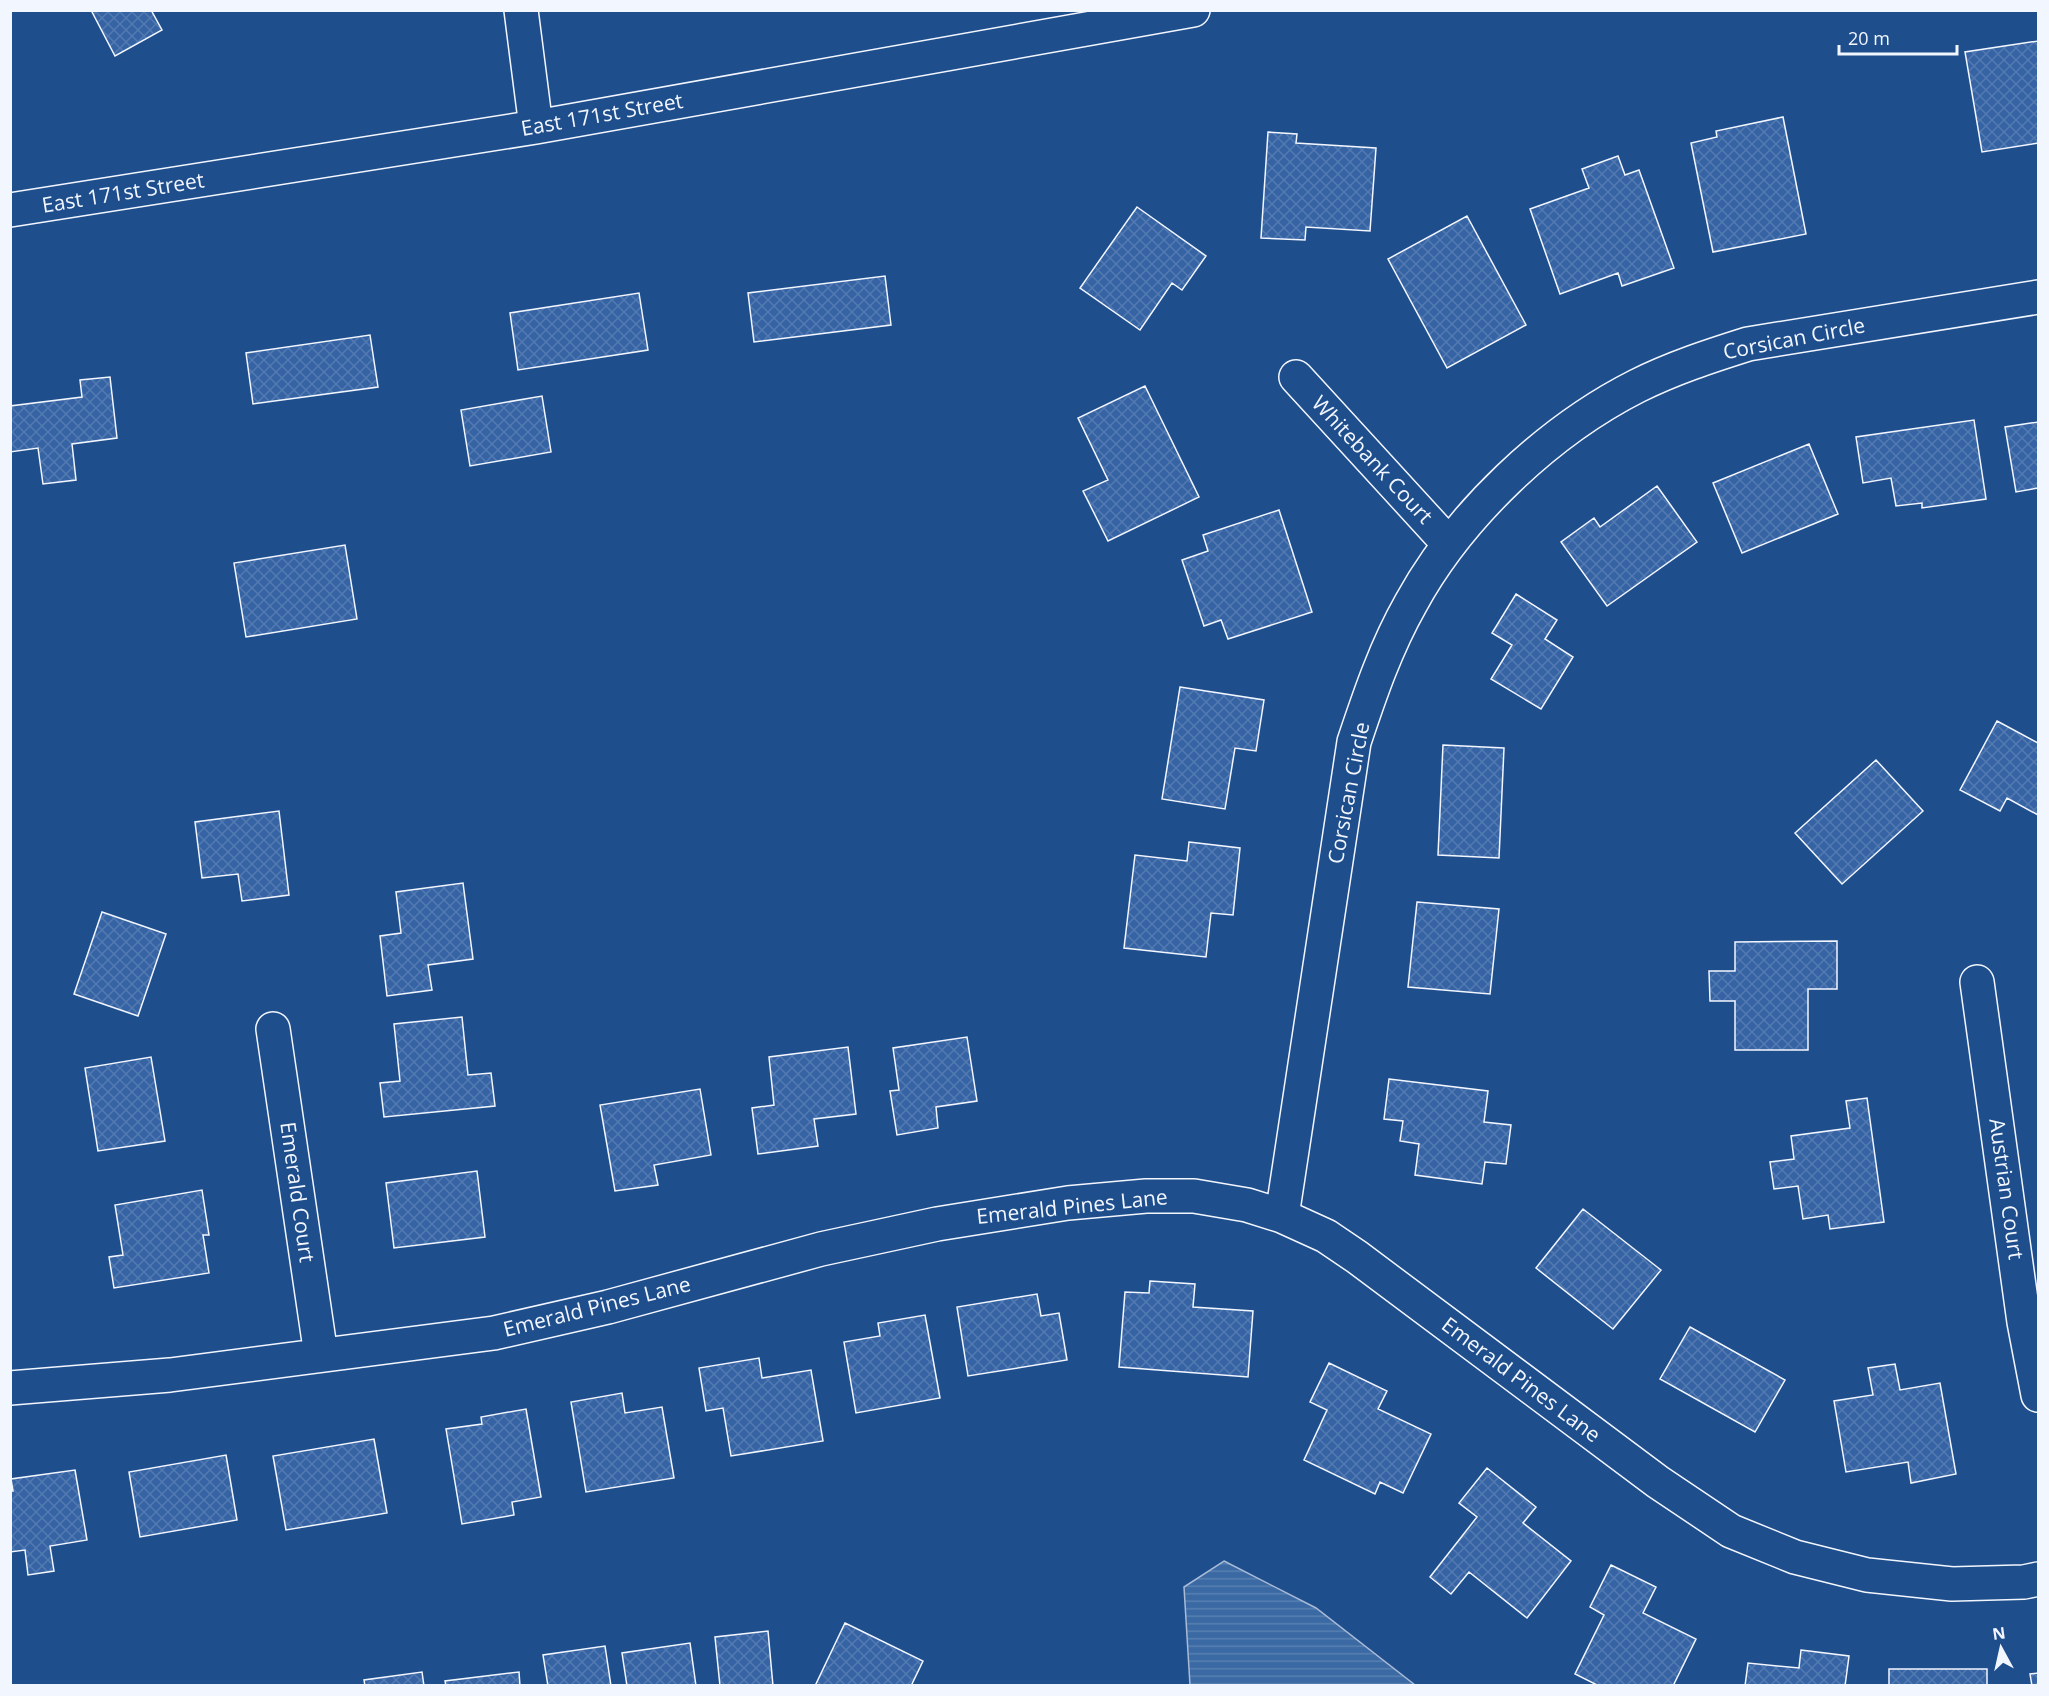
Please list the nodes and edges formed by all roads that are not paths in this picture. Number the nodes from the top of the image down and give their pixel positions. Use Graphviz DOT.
graph roads {
  1 [pos="521,10"];
  2 [pos="1193,10"];
  3 [pos="536,127"];
  4 [pos="10,210"];
  5 [pos="2038,297"];
  6 [pos="1296,376"];
  7 [pos="1449,544"];
  8 [pos="1977,982"];
  9 [pos="273,1029"];
  10 [pos="1281,1216"];
  11 [pos="321,1356"];
  12 [pos="10,1388"];
  13 [pos="2038,1395"];
  14 [pos="2038,1579"];
  1 -- 3 [label="street"];
  2 -- 3 [label="street, East 171st Street"];
  3 -- 4 [label="street, East 171st Street"];
  5 -- 7 [label="street, Corsican Circle"];
  6 -- 7 [label="street, Whitebank Court"];
  7 -- 10 [label="street, Corsican Circle"];
  8 -- 13 [label="street, Austrian Court"];
  9 -- 11 [label="street, Emerald Court"];
  10 -- 11 [label="street, Emerald Pines Lane"];
  10 -- 14 [label="street, Emerald Pines Lane"];
  11 -- 12 [label="street, Emerald Pines Lane"];
}
